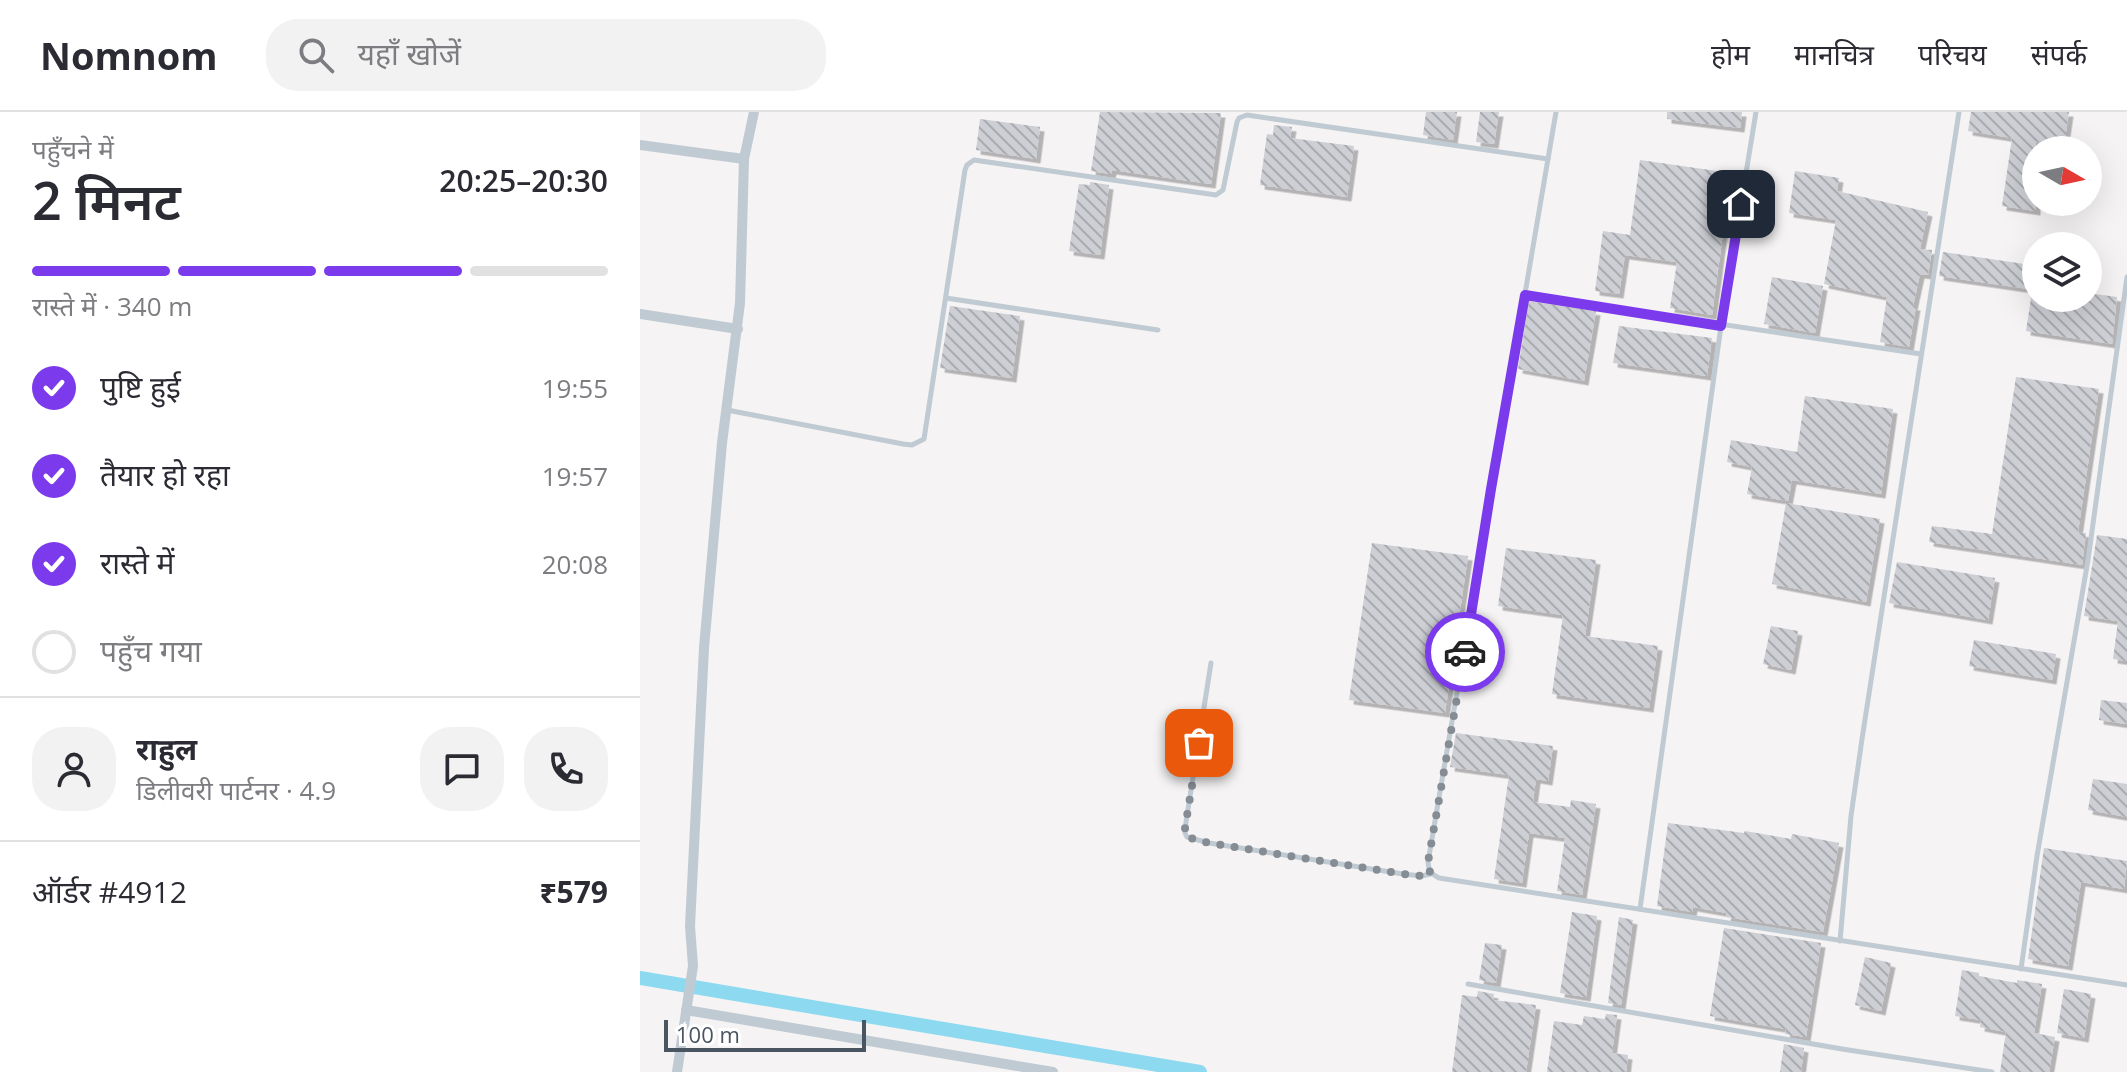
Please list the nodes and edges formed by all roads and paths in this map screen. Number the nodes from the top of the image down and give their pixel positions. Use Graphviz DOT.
graph roads {
  1 [pos="754,112"];
  2 [pos="1556,112"];
  3 [pos="1756,112"];
  4 [pos="1959,112"];
  5 [pos="1242,114"];
  6 [pos="640,145"];
  7 [pos="744,159"];
  8 [pos="1548,159"];
  9 [pos="2127,277"];
  10 [pos="1525,295"];
  11 [pos="946,298"];
  12 [pos="2125,300"];
  13 [pos="640,314"];
  14 [pos="1721,326"];
  15 [pos="738,329"];
  16 [pos="1158,330"];
  17 [pos="1921,354"];
  18 [pos="727,410"];
  19 [pos="1211,663"];
  20 [pos="1431,874"];
  21 [pos="1640,909"];
  22 [pos="1840,941"];
  23 [pos="2021,969"];
  24 [pos="1468,984"];
  25 [pos="2127,985"];
  26 [pos="687,1006"];
  27 [pos="1024,1070"];
  28 [pos="677,1072"];
  29 [pos="1053,1072"];
  30 [pos="1992,1072"];
  1 -- 7 [label="street"];
  2 -- 8 [label="lane"];
  3 -- 14 [label="lane"];
  4 -- 17 [label="lane"];
  5 -- 8 [label="lane"];
  5 -- 11 [label="lane"];
  6 -- 7 [label="street"];
  7 -- 15 [label="street"];
  8 -- 10 [label="lane"];
  9 -- 12 [label="lane"];
  10 -- 14 [label="lane"];
  10 -- 20 [label="lane"];
  11 -- 16 [label="lane"];
  11 -- 18 [label="lane"];
  12 -- 23 [label="lane"];
  13 -- 15 [label="street"];
  14 -- 17 [label="lane"];
  14 -- 21 [label="lane"];
  15 -- 18 [label="street"];
  17 -- 22 [label="lane"];
  18 -- 26 [label="street"];
  19 -- 20 [label="lane"];
  20 -- 21 [label="lane"];
  21 -- 22 [label="lane"];
  22 -- 23 [label="lane"];
  23 -- 25 [label="lane"];
  24 -- 30 [label="lane"];
  26 -- 27 [label="street"];
  26 -- 28 [label="street"];
  27 -- 29 [label="street"];
}
